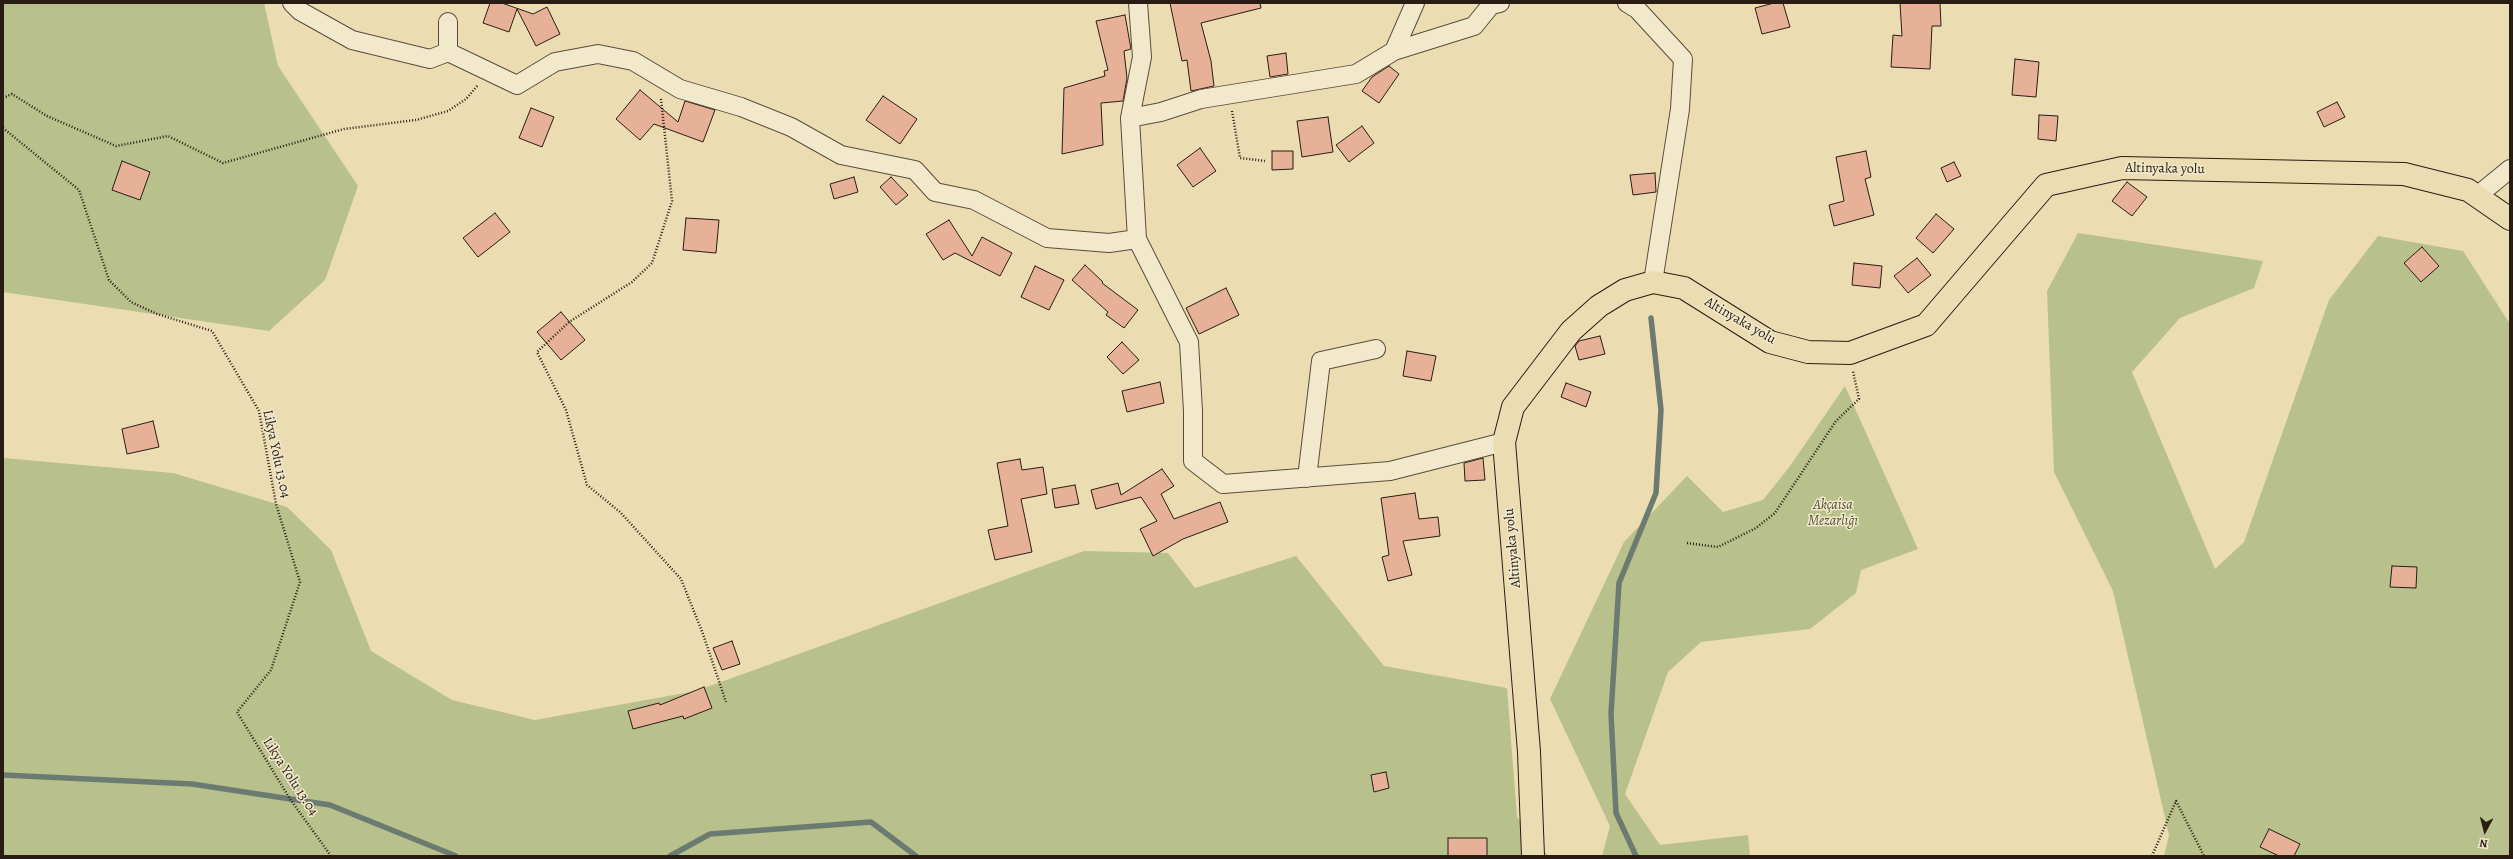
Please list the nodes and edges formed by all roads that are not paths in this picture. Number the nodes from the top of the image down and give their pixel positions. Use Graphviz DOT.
graph roads {
  1 [pos="292,3"];
  2 [pos="1138,3"];
  3 [pos="1415,3"];
  4 [pos="1500,3"];
  5 [pos="1627,3"];
  6 [pos="448,22"];
  7 [pos="1394,51"];
  8 [pos="448,52"];
  9 [pos="1130,118"];
  10 [pos="2510,169"];
  11 [pos="2477,196"];
  12 [pos="2510,219"];
  13 [pos="1137,239"];
  14 [pos="1653,282"];
  15 [pos="1376,349"];
  16 [pos="1504,442"];
  17 [pos="1307,478"];
  18 [pos="1533,856"];
  1 -- 8 [label="street"];
  2 -- 9 [label="street"];
  3 -- 7 [label="street"];
  4 -- 7 [label="street"];
  5 -- 14 [label="street"];
  6 -- 8 [label="street"];
  7 -- 9 [label="street"];
  8 -- 13 [label="street"];
  9 -- 13 [label="street"];
  10 -- 11 [label="street"];
  11 -- 12 [label="main road, Altinyaka yolu"];
  11 -- 14 [label="main road, Altinyaka yolu"];
  13 -- 17 [label="street"];
  14 -- 16 [label="main road, Altinyaka yolu"];
  15 -- 17 [label="street"];
  16 -- 17 [label="street"];
  16 -- 18 [label="main road, Altinyaka yolu"];
}
